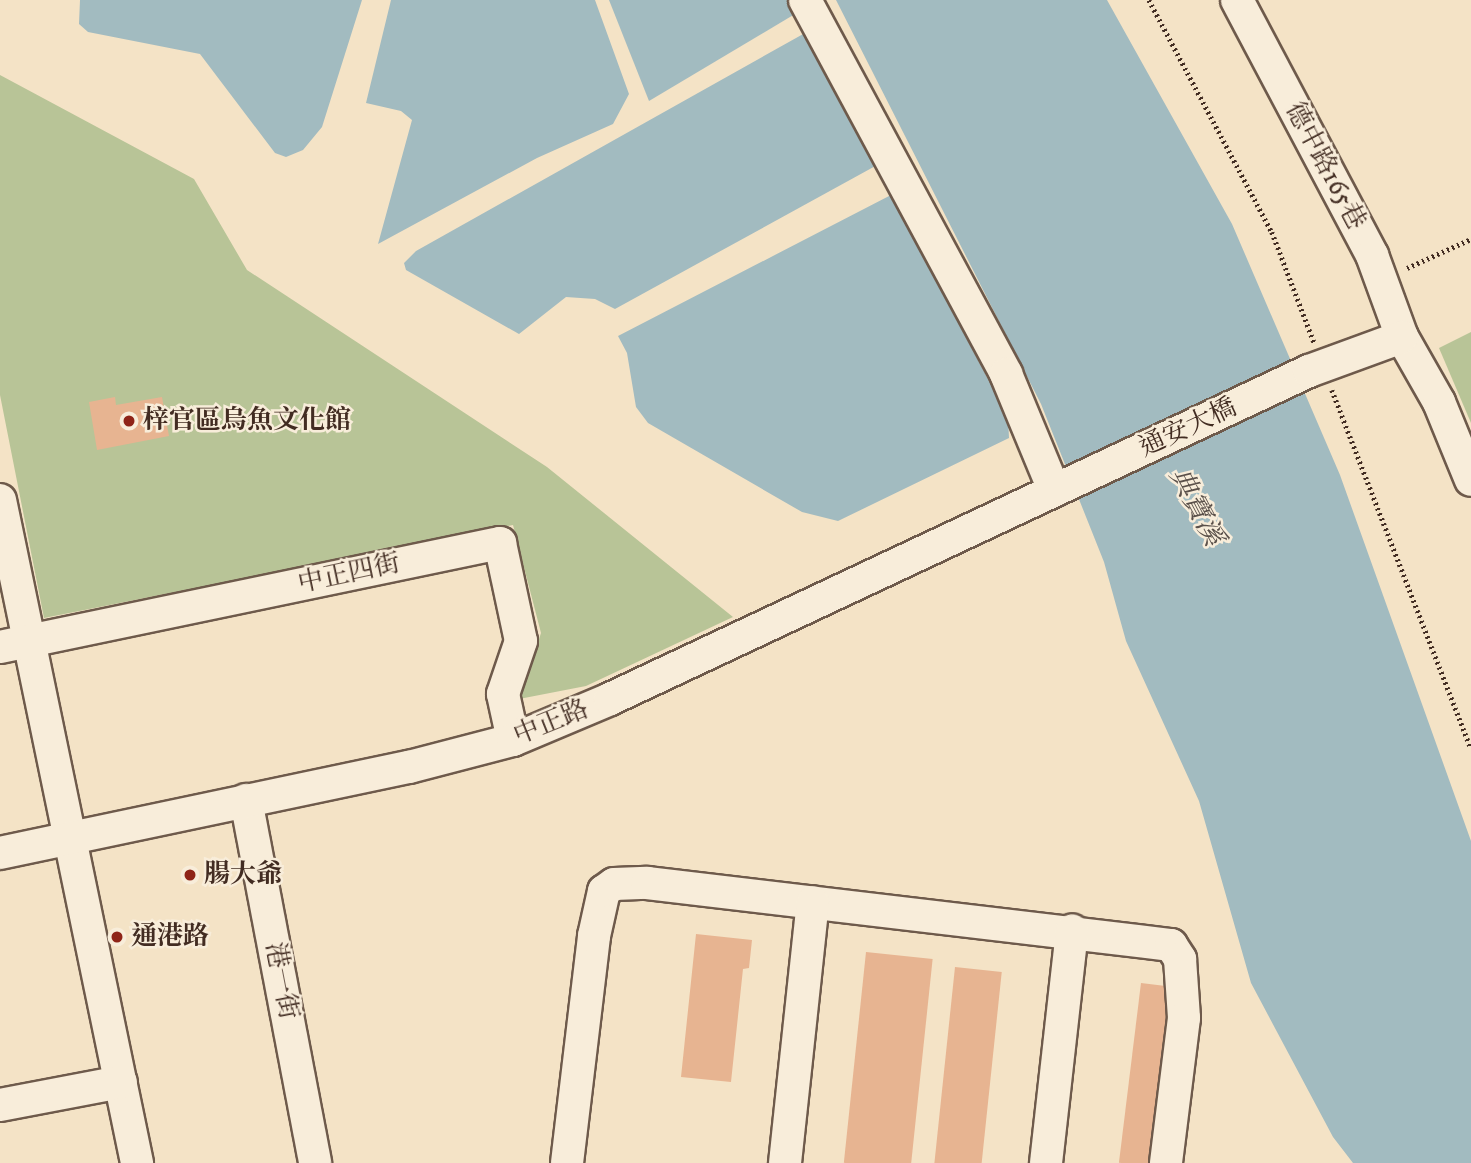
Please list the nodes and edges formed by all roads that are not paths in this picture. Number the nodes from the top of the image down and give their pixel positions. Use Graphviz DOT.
graph roads {
  1 [pos="805,0"];
  2 [pos="1237,0"];
  3 [pos="1402,337"];
  4 [pos="1471,480"];
  5 [pos="1060,488"];
  6 [pos="0,500"];
  7 [pos="15,644"];
  8 [pos="513,740"];
  9 [pos="246,800"];
  10 [pos="72,837"];
  11 [pos="0,852"];
  12 [pos="813,903"];
  13 [pos="1072,930"];
  14 [pos="121,1082"];
  15 [pos="0,1105"];
  16 [pos="137,1163"];
  17 [pos="315,1163"];
  18 [pos="567,1163"];
  19 [pos="785,1163"];
  20 [pos="1046,1163"];
  21 [pos="1166,1163"];
  1 -- 5 [label="street"];
  2 -- 3 [label="street, 德中路165巷"];
  3 -- 4 [label="street, 德中路165巷"];
  3 -- 5 [label="street, 通安大橋"];
  5 -- 8 [label="street, 中正路"];
  6 -- 7 [label="street"];
  7 -- 8 [label="street, 中正四街"];
  7 -- 10 [label="street"];
  8 -- 9 [label="street, 中正路"];
  9 -- 10 [label="street, 中正路"];
  9 -- 17 [label="street, 港一街"];
  10 -- 11 [label="street, 中正路"];
  10 -- 14 [label="street"];
  12 -- 13 [label="street"];
  12 -- 18 [label="street"];
  12 -- 19 [label="street"];
  13 -- 20 [label="street"];
  13 -- 21 [label="street"];
  14 -- 15 [label="street"];
  14 -- 16 [label="street"];
}
